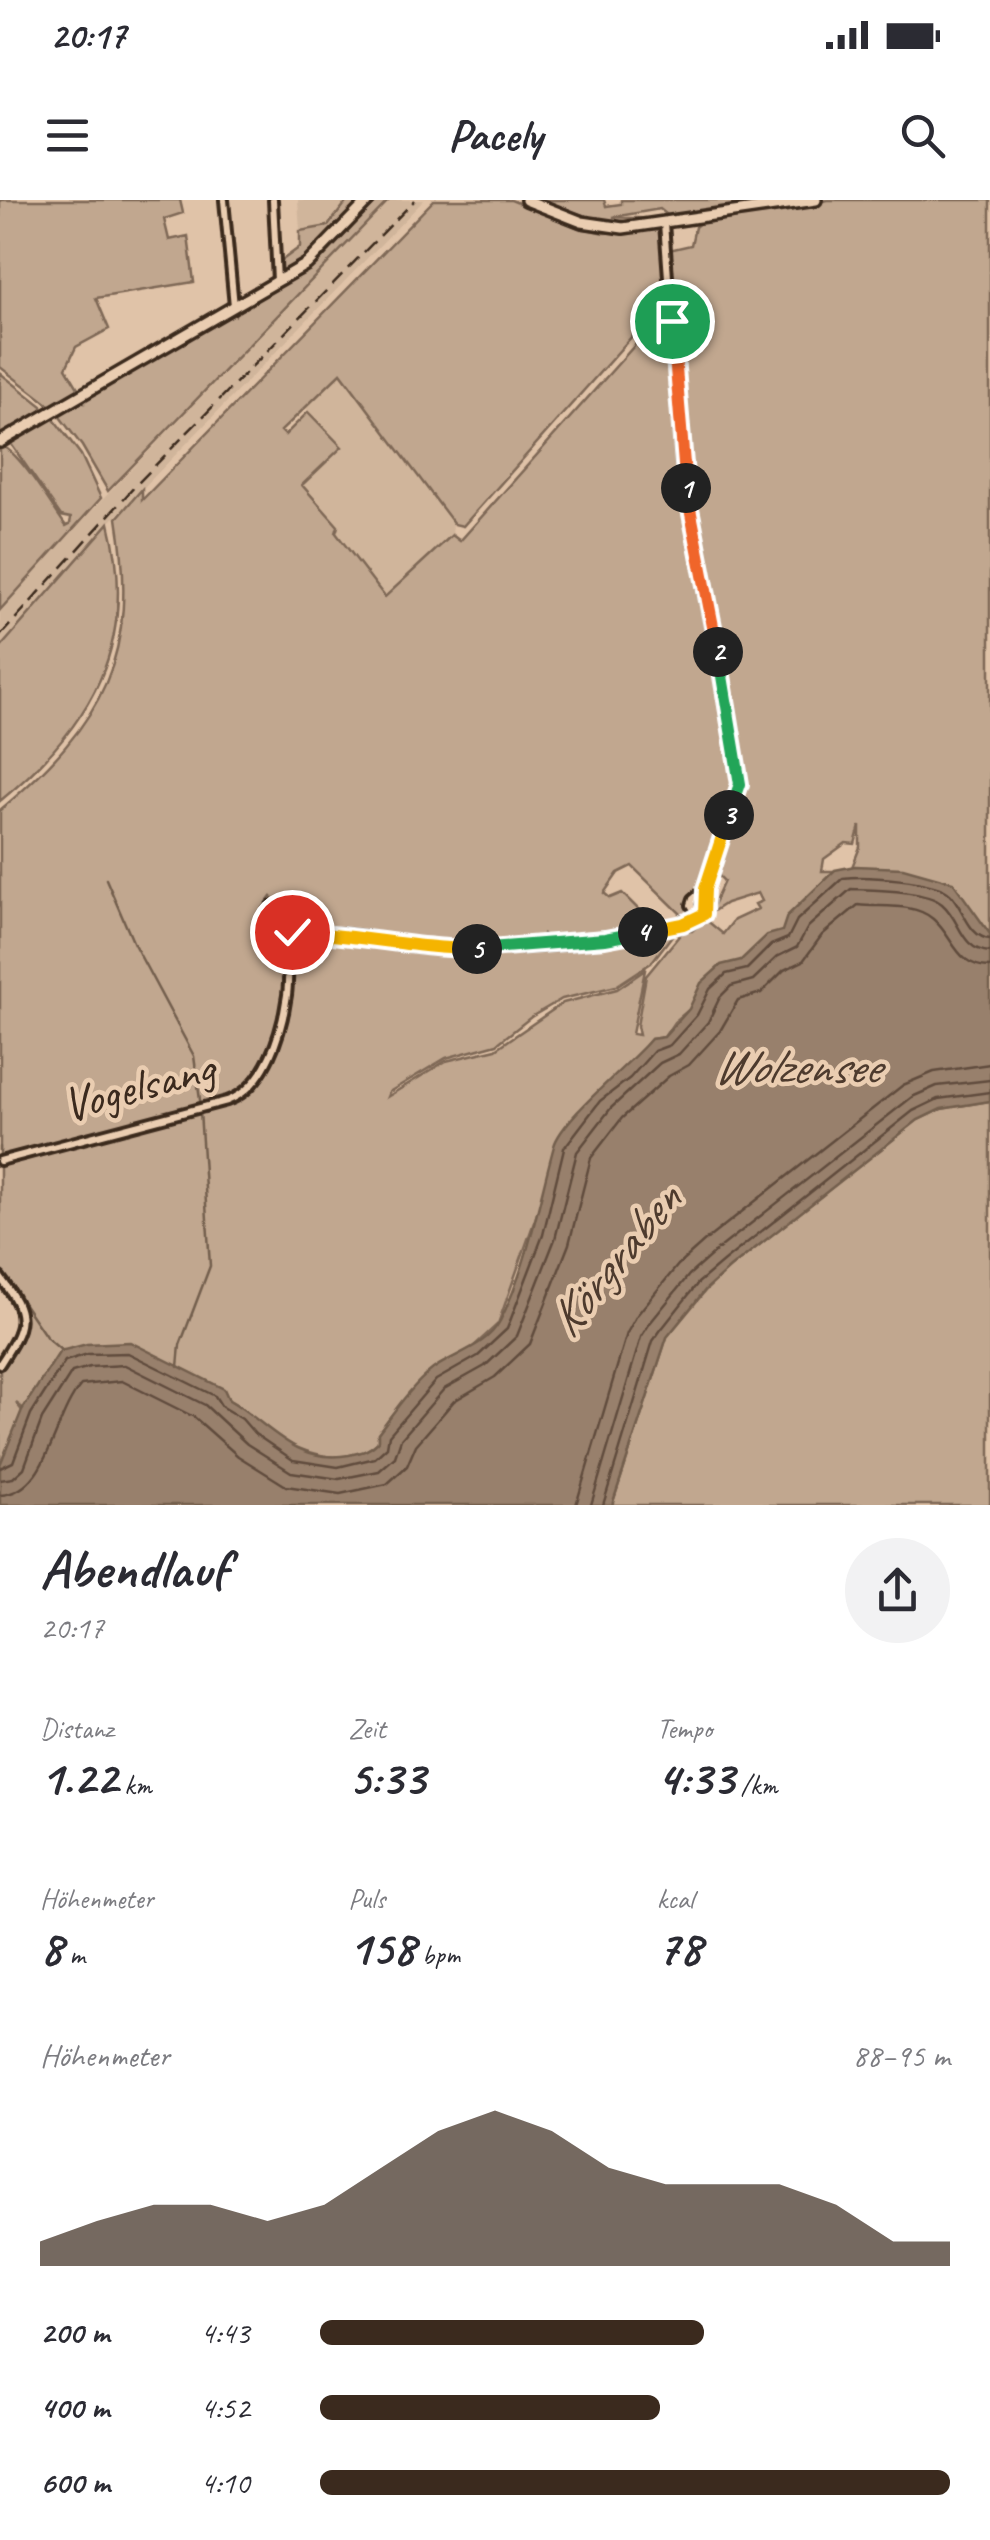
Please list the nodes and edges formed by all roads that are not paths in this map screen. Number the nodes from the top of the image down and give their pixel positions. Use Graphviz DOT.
graph roads {
  1 [pos="224,200"];
  2 [pos="272,200"];
  3 [pos="369,200"];
  4 [pos="526,200"];
  5 [pos="816,200"];
  6 [pos="664,223"];
  7 [pos="277,282"];
  8 [pos="234,307"];
  9 [pos="0,442"];
  10 [pos="705,889"];
  11 [pos="272,906"];
  12 [pos="698,916"];
  13 [pos="292,932"];
  14 [pos="0,1161"];
  15 [pos="0,1277"];
  16 [pos="0,1364"];
  1 -- 8 [label="street"];
  2 -- 7 [label="street"];
  3 -- 7 [label="main road"];
  4 -- 6 [label="main road"];
  5 -- 6 [label="main road"];
  6 -- 10 [label="street"];
  7 -- 8 [label="main road"];
  8 -- 9 [label="main road"];
  10 -- 12 [label="street"];
  10 -- 12 [label="street"];
  11 -- 13 [label="street"];
  12 -- 13 [label="street"];
  13 -- 14 [label="street, Vogelsang"];
  15 -- 16 [label="street"];
}
